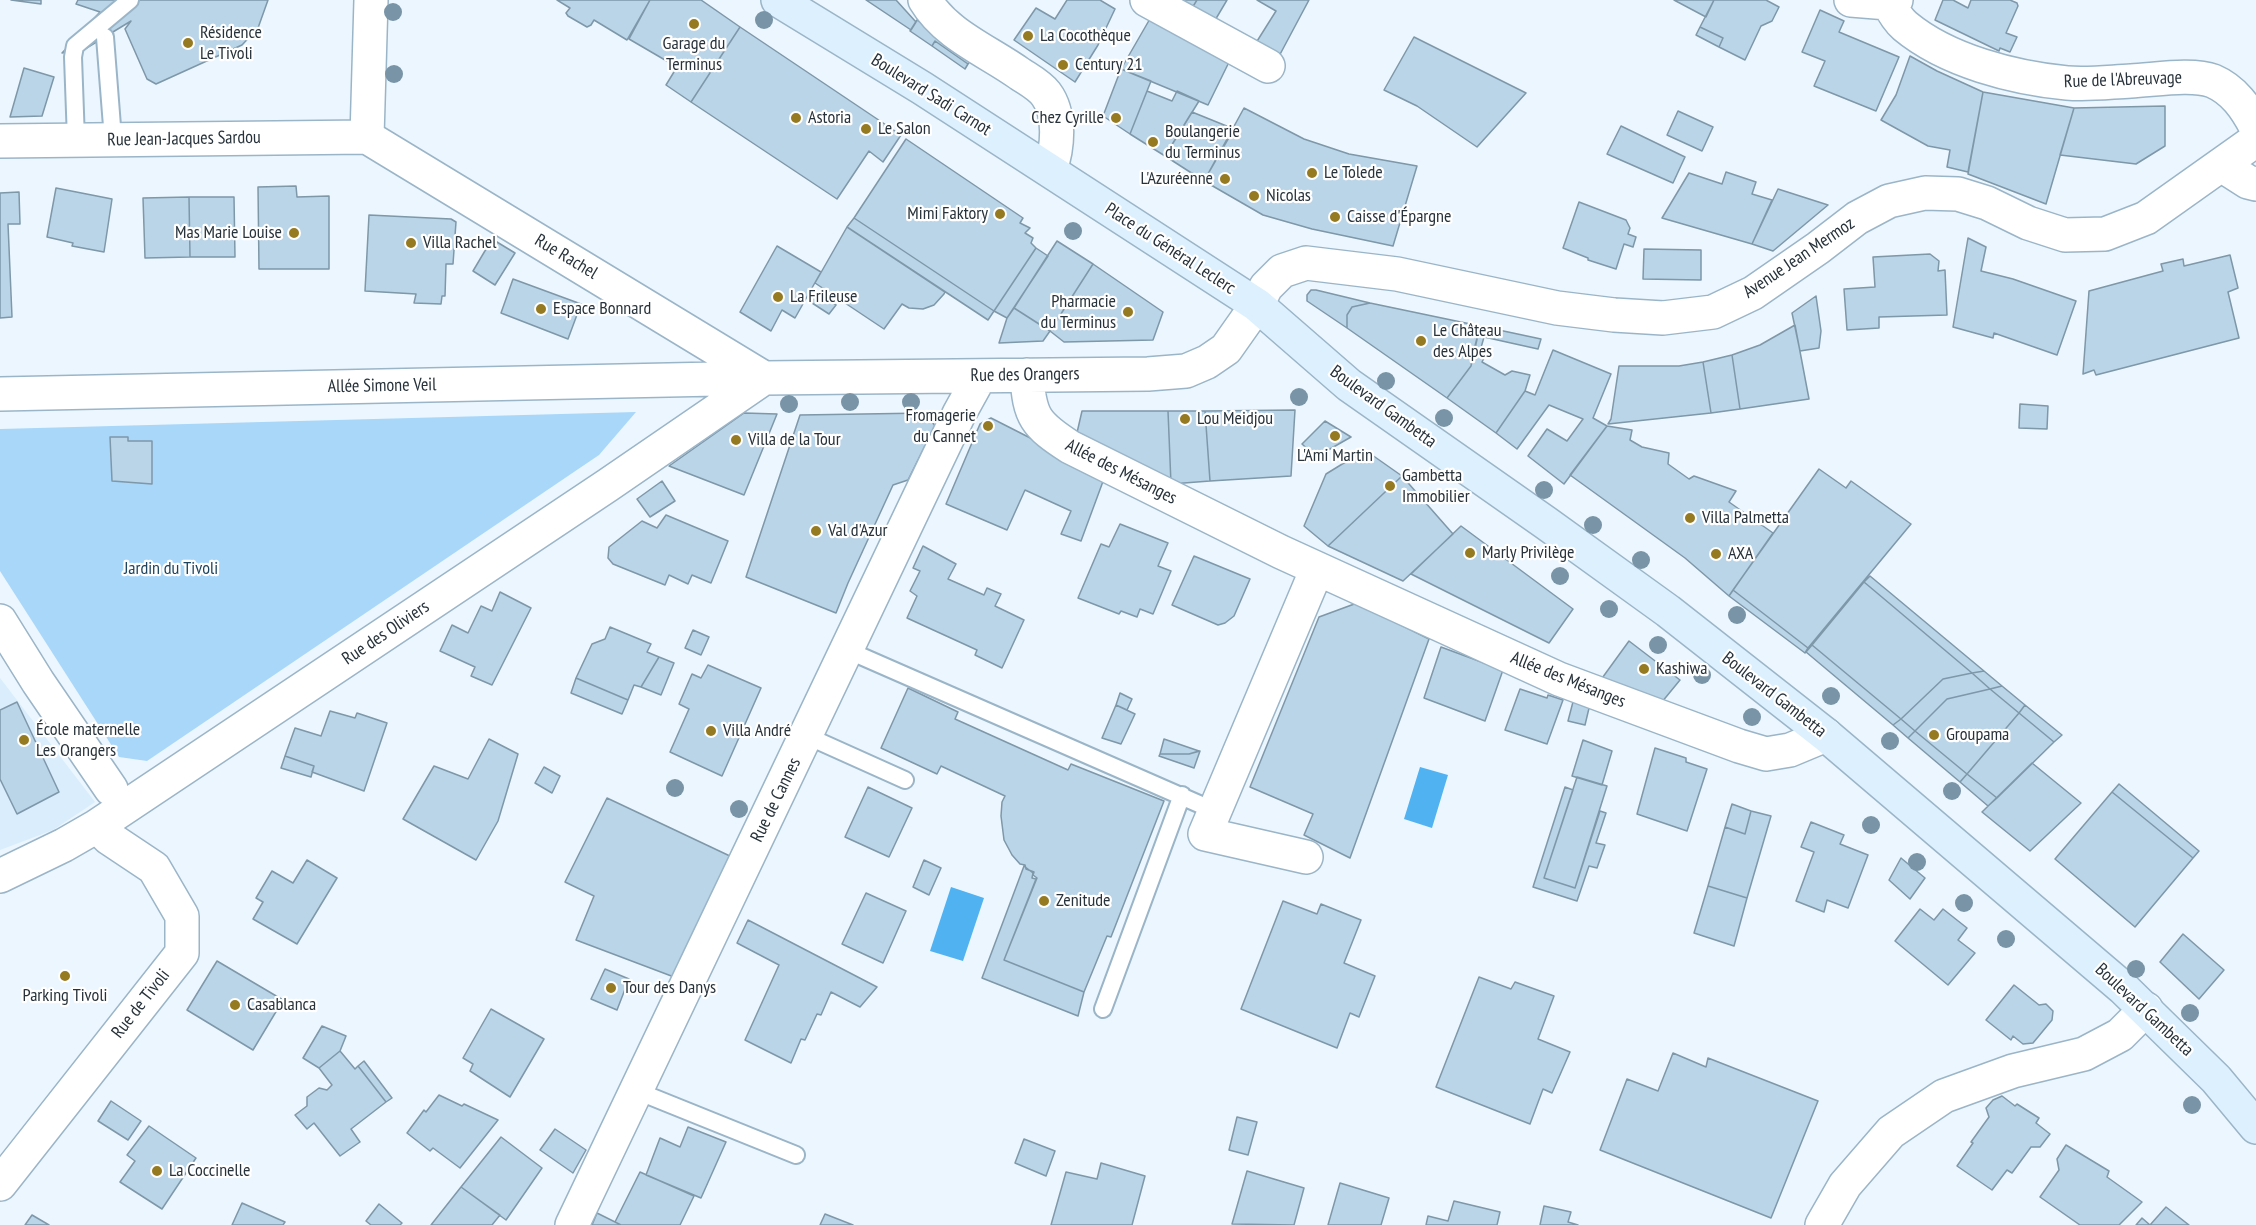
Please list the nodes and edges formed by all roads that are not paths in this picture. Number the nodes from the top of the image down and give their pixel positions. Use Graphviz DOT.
graph roads {
  1 [pos="130,0"];
  2 [pos="371,0"];
  3 [pos="778,0"];
  4 [pos="925,0"];
  5 [pos="1147,0"];
  6 [pos="1851,0"];
  7 [pos="1890,1"];
  8 [pos="105,37"];
  9 [pos="1268,66"];
  10 [pos="2256,127"];
  11 [pos="368,136"];
  12 [pos="76,140"];
  13 [pos="113,140"];
  14 [pos="2256,140"];
  15 [pos="0,141"];
  16 [pos="2223,166"];
  17 [pos="1050,170"];
  18 [pos="2256,184"];
  19 [pos="1083,192"];
  20 [pos="1257,305"];
  21 [pos="1028,375"];
  22 [pos="980,376"];
  23 [pos="764,378"];
  24 [pos="0,394"];
  25 [pos="1317,569"];
  26 [pos="0,621"];
  27 [pos="848,650"];
  28 [pos="1826,735"];
  29 [pos="807,736"];
  30 [pos="905,780"];
  31 [pos="111,789"];
  32 [pos="1182,795"];
  33 [pos="1215,811"];
  34 [pos="97,826"];
  35 [pos="1306,857"];
  36 [pos="0,876"];
  37 [pos="1102,1009"];
  38 [pos="2146,1009"];
  39 [pos="637,1091"];
  40 [pos="2256,1127"];
  41 [pos="796,1155"];
  42 [pos="0,1184"];
  43 [pos="572,1225"];
  44 [pos="1822,1225"];
  1 -- 12 [label="lane"];
  2 -- 11 [label="street"];
  3 -- 17 [label="main road, Boulevard Sadi Carnot"];
  4 -- 17 [label="street"];
  5 -- 9 [label="street"];
  6 -- 7 [label="street"];
  7 -- 10 [label="street, Rue de l'Abreuvage"];
  8 -- 13 [label="lane"];
  11 -- 13 [label="street, Rue Jean-Jacques Sardou"];
  11 -- 23 [label="street, Rue Rachel"];
  12 -- 13 [label="street, Rue Jean-Jacques Sardou"];
  12 -- 15 [label="street, Rue Jean-Jacques Sardou"];
  14 -- 16 [label="street, Avenue Jean Mermoz"];
  16 -- 18 [label="street"];
  16 -- 20 [label="street, Avenue Jean Mermoz"];
  17 -- 19 [label="main road, Boulevard Sadi Carnot"];
  19 -- 20 [label="main road, Place du Général Leclerc"];
  20 -- 21 [label="street, Rue des Orangers"];
  20 -- 28 [label="main road, Boulevard Gambetta"];
  21 -- 22 [label="street, Rue des Orangers"];
  21 -- 25 [label="street, Allée des Mésanges"];
  22 -- 23 [label="street, Rue des Orangers"];
  22 -- 27 [label="street, Rue de Cannes"];
  23 -- 24 [label="street, Allée Simone Veil"];
  23 -- 34 [label="street, Rue des Oliviers"];
  25 -- 28 [label="street, Allée des Mésanges"];
  25 -- 33 [label="street"];
  26 -- 31 [label="street"];
  27 -- 29 [label="street, Rue de Cannes"];
  27 -- 32 [label="lane"];
  28 -- 38 [label="main road, Boulevard Gambetta"];
  29 -- 30 [label="lane"];
  29 -- 39 [label="street, Rue de Cannes"];
  32 -- 33 [label="lane"];
  32 -- 37 [label="lane"];
  33 -- 35 [label="street"];
  34 -- 36 [label="street, Rue des Oliviers"];
  34 -- 42 [label="street, Rue de Tivoli"];
  38 -- 40 [label="main road, Boulevard Gambetta"];
  38 -- 44 [label="street"];
  39 -- 41 [label="lane"];
  39 -- 43 [label="street, Rue de Cannes"];
}
